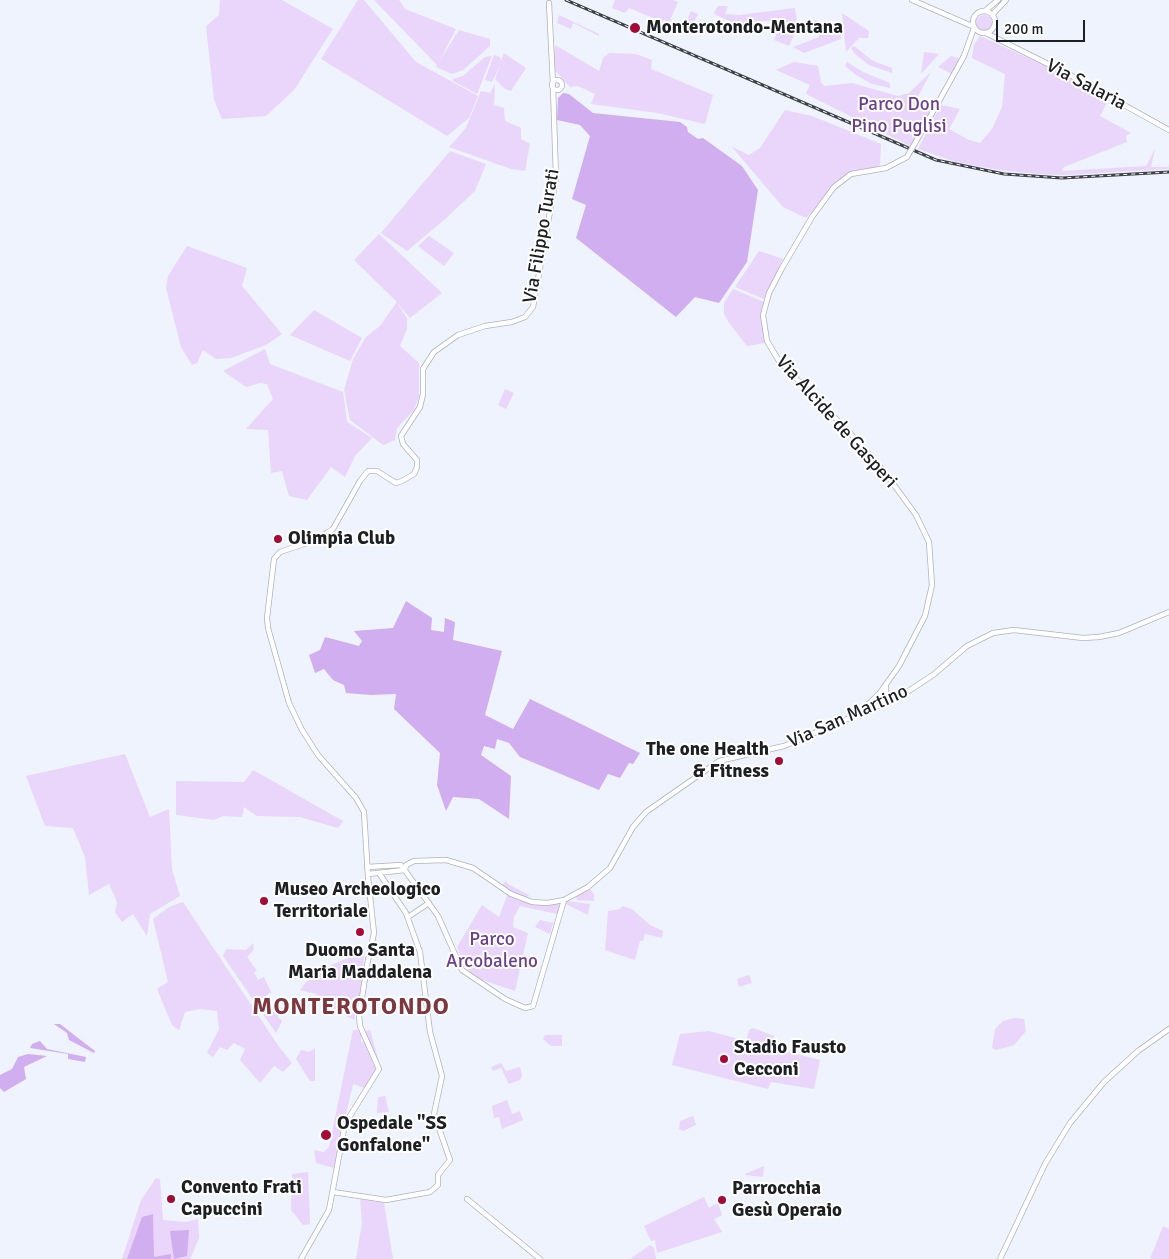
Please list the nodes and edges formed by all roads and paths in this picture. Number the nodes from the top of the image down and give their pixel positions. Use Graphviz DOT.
graph roads {
  1 [pos="912,0"];
  2 [pos="998,0"];
  3 [pos="1006,0"];
  4 [pos="549,3"];
  5 [pos="985,11"];
  6 [pos="992,15"];
  7 [pos="975,16"];
  8 [pos="962,20"];
  9 [pos="995,24"];
  10 [pos="974,27"];
  11 [pos="984,33"];
  12 [pos="1003,41"];
  13 [pos="971,42"];
  14 [pos="552,68"];
  15 [pos="560,80"];
  16 [pos="553,86"];
  17 [pos="558,91"];
  18 [pos="554,106"];
  19 [pos="1169,130"];
  20 [pos="1169,612"];
  21 [pos="886,686"];
  22 [pos="879,694"];
  23 [pos="886,694"];
  24 [pos="903,695"];
  25 [pos="883,704"];
  26 [pos="857,714"];
  27 [pos="367,866"];
  28 [pos="405,870"];
  29 [pos="368,874"];
  30 [pos="381,875"];
  31 [pos="564,900"];
  32 [pos="429,903"];
  33 [pos="408,917"];
  34 [pos="1169,1029"];
  35 [pos="333,1192"];
  36 [pos="466,1199"];
  37 [pos="301,1259"];
  38 [pos="540,1259"];
  39 [pos="1000,1259"];
  1 -- 8 [label="main road, Via Salaria"];
  2 -- 5 [label="main road"];
  3 -- 6 [label="main road"];
  4 -- 14 [label="main road, Via Filippo Turati"];
  5 -- 6 [label="main road"];
  5 -- 7 [label="main road"];
  6 -- 9 [label="main road"];
  7 -- 8 [label="main road"];
  7 -- 10 [label="main road"];
  8 -- 10 [label="main road, Via Salaria"];
  9 -- 11 [label="main road"];
  9 -- 12 [label="main road"];
  10 -- 11 [label="main road, Via Salaria"];
  10 -- 13 [label="main road"];
  11 -- 12 [label="main road, Via Salaria"];
  11 -- 13 [label="main road"];
  12 -- 19 [label="main road, Via Salaria"];
  13 -- 21 [label="main road, Via Alcide de Gasperi, bridge"];
  14 -- 15 [label="main road"];
  14 -- 16 [label="main road, Via Filippo Turati"];
  15 -- 16 [label="main road"];
  15 -- 17 [label="main road, Via Filippo Turati"];
  16 -- 17 [label="main road"];
  16 -- 18 [label="main road, Via Filippo Turati"];
  17 -- 18 [label="main road, Via Filippo Turati"];
  18 -- 27 [label="main road, Via Filippo Turati"];
  20 -- 24 [label="main road, Via San Martino"];
  21 -- 22 [label="main road, Via Alcide de Gasperi"];
  21 -- 23 [label="main road"];
  22 -- 25 [label="main road"];
  22 -- 26 [label="main road, Via Alcide de Gasperi"];
  23 -- 24 [label="main road"];
  23 -- 25 [label="main road"];
  24 -- 25 [label="main road, Via San Martino"];
  25 -- 26 [label="main road, Via San Martino"];
  26 -- 31 [label="main road, Via San Martino"];
  27 -- 28 [label="main road"];
  27 -- 29 [label="main road"];
  28 -- 30 [label="main road"];
  28 -- 31 [label="main road"];
  28 -- 32 [label="main road"];
  29 -- 30 [label="main road"];
  29 -- 35 [label="main road"];
  30 -- 33 [label="main road"];
  31 -- 32 [label="main road"];
  32 -- 33 [label="main road"];
  33 -- 35 [label="main road"];
  34 -- 39 [label="main road"];
  35 -- 37 [label="main road"];
  36 -- 38 [label="main road"];
}
